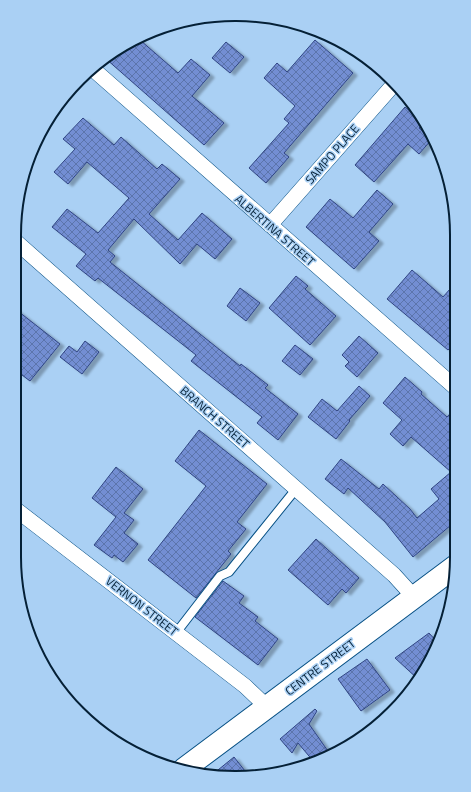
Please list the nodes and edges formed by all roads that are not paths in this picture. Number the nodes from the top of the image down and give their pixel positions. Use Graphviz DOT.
graph roads {
  1 [pos="96,72"];
  2 [pos="391,88"];
  3 [pos="270,225"];
  4 [pos="21,246"];
  5 [pos="450,384"];
  6 [pos="296,489"];
  7 [pos="21,513"];
  8 [pos="450,573"];
  9 [pos="414,597"];
  10 [pos="176,633"];
  11 [pos="267,707"];
  12 [pos="189,766"];
  1 -- 3 [label="street, ALBERTINA STREET"];
  2 -- 3 [label="street, SAMPO PLACE"];
  3 -- 5 [label="street, ALBERTINA STREET"];
  4 -- 6 [label="street, BRANCH STREET"];
  6 -- 9 [label="street, BRANCH STREET"];
  6 -- 10 [label="lane"];
  7 -- 10 [label="street, VERNON STREET"];
  8 -- 9 [label="main road, CENTRE STREET"];
  9 -- 11 [label="main road, CENTRE STREET"];
  10 -- 11 [label="street, VERNON STREET"];
  11 -- 12 [label="main road, CENTRE STREET"];
}
